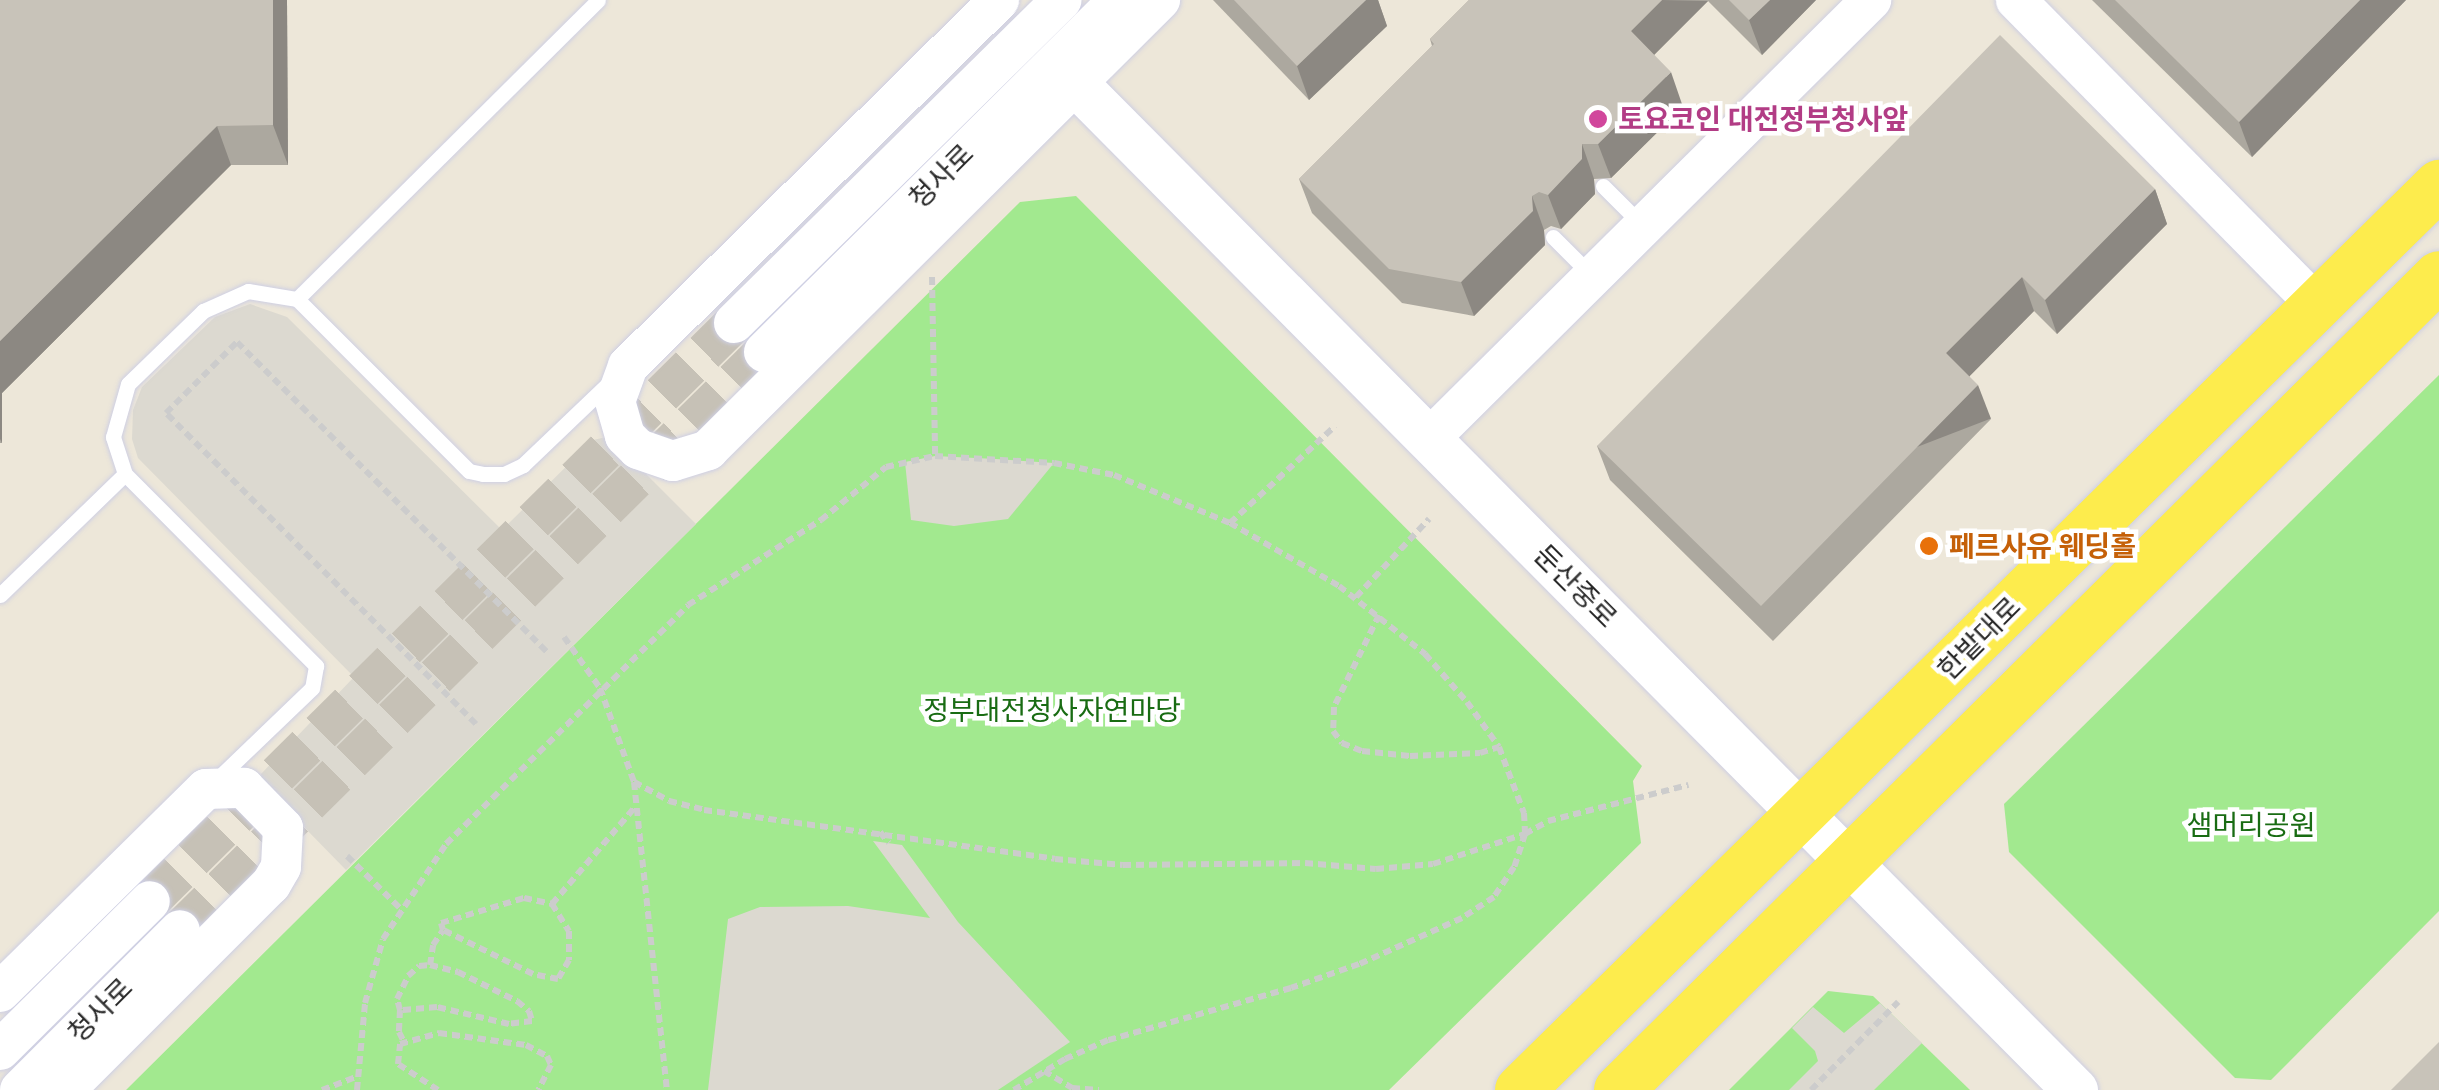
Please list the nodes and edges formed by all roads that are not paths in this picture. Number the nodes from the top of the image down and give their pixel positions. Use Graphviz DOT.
graph roads {
  1 [pos="598,0"];
  2 [pos="999,0"];
  3 [pos="1061,0"];
  4 [pos="1118,0"];
  5 [pos="1160,0"];
  6 [pos="1871,0"];
  7 [pos="2016,0"];
  8 [pos="1076,84"];
  9 [pos="1603,186"];
  10 [pos="2439,186"];
  11 [pos="1643,226"];
  12 [pos="1553,237"];
  13 [pos="1592,276"];
  14 [pos="2439,276"];
  15 [pos="297,299"];
  16 [pos="2317,306"];
  17 [pos="734,323"];
  18 [pos="764,352"];
  19 [pos="628,366"];
  20 [pos="1430,438"];
  21 [pos="125,474"];
  22 [pos="0,596"];
  23 [pos="191,801"];
  24 [pos="1801,813"];
  25 [pos="1849,862"];
  26 [pos="150,902"];
  27 [pos="180,930"];
  28 [pos="0,992"];
  29 [pos="0,1050"];
  30 [pos="20,1090"];
  31 [pos="66,1090"];
  32 [pos="1520,1090"];
  33 [pos="1619,1090"];
  34 [pos="2076,1090"];
  1 -- 15 [label="lane"];
  2 -- 19 [label="street"];
  3 -- 17 [label="street, 청사로"];
  4 -- 18 [label="street, 청사로"];
  5 -- 8 [label="street"];
  6 -- 11 [label="street"];
  7 -- 16 [label="street"];
  8 -- 19 [label="street"];
  8 -- 20 [label="main road, 둔산중로"];
  9 -- 11 [label="lane"];
  10 -- 16 [label="main road, 한밭대로"];
  11 -- 13 [label="street"];
  12 -- 13 [label="lane"];
  13 -- 20 [label="street"];
  14 -- 25 [label="main road"];
  15 -- 19 [label="lane"];
  15 -- 21 [label="lane"];
  16 -- 24 [label="main road, 한밭대로"];
  20 -- 24 [label="main road, 둔산중로"];
  21 -- 22 [label="lane"];
  21 -- 23 [label="lane"];
  23 -- 28 [label="street"];
  23 -- 31 [label="street"];
  24 -- 25 [label="main road, 둔산중로"];
  24 -- 32 [label="main road, 한밭대로"];
  25 -- 33 [label="main road"];
  25 -- 34 [label="main road, 둔산중로"];
  26 -- 29 [label="street, 청사로"];
  27 -- 30 [label="street, 청사로"];
}
